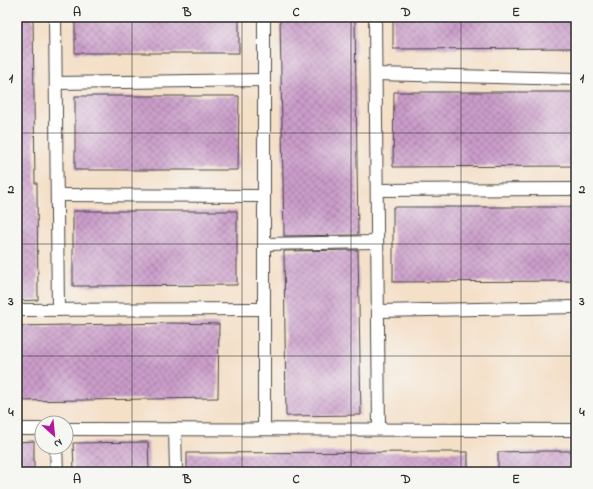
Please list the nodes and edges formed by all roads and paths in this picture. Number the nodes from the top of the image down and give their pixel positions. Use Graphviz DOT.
graph roads {
  1 [pos="55,17"];
  2 [pos="264,17"];
  3 [pos="375,17"];
  4 [pos="376,74"];
  5 [pos="576,79"];
  6 [pos="264,80"];
  7 [pos="56,83"];
  8 [pos="576,189"];
  9 [pos="377,190"];
  10 [pos="57,195"];
  11 [pos="264,196"];
  12 [pos="377,242"];
  13 [pos="264,244"];
  14 [pos="576,308"];
  15 [pos="264,309"];
  16 [pos="17,310"];
  17 [pos="58,310"];
  18 [pos="378,311"];
  19 [pos="17,429"];
  20 [pos="34,429"];
  21 [pos="74,429"];
  22 [pos="175,429"];
  23 [pos="264,429"];
  24 [pos="379,429"];
  25 [pos="576,430"];
  26 [pos="56,455"];
  27 [pos="57,472"];
  28 [pos="176,472"];
  1 -- 7 [label="street"];
  2 -- 6 [label="street"];
  3 -- 4 [label="street"];
  4 -- 5 [label="street"];
  4 -- 9 [label="street"];
  6 -- 7 [label="street"];
  6 -- 11 [label="street"];
  7 -- 10 [label="street"];
  8 -- 9 [label="street"];
  9 -- 12 [label="street"];
  10 -- 11 [label="street"];
  10 -- 17 [label="street"];
  11 -- 13 [label="street"];
  12 -- 13 [label="street"];
  12 -- 18 [label="street"];
  13 -- 15 [label="street"];
  14 -- 18 [label="street"];
  15 -- 17 [label="street"];
  15 -- 23 [label="street"];
  16 -- 17 [label="street"];
  18 -- 24 [label="street"];
  19 -- 20 [label="street"];
  21 -- 22 [label="street"];
  22 -- 23 [label="street"];
  22 -- 28 [label="street"];
  23 -- 24 [label="street"];
  24 -- 25 [label="street"];
  26 -- 27 [label="street"];
}
